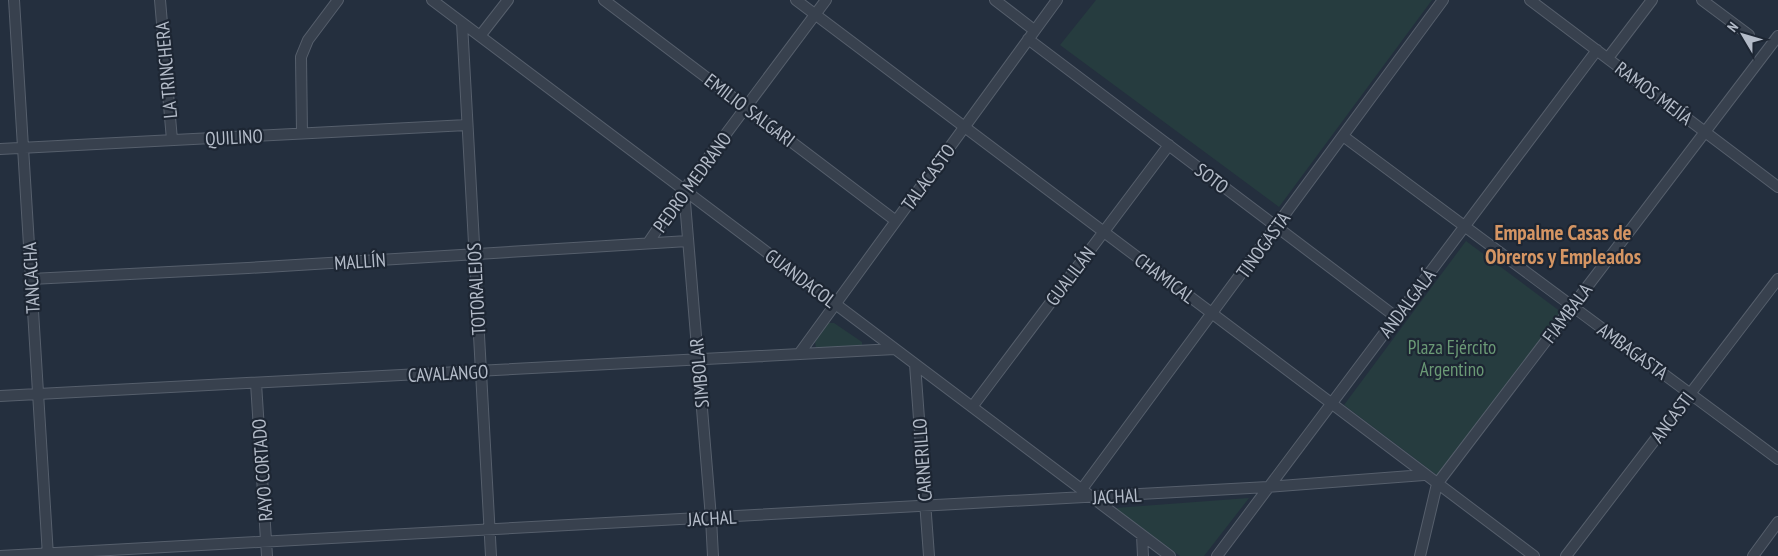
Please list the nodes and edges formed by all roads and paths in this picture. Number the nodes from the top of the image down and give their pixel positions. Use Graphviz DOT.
graph roads {
  1 [pos="14,0"];
  2 [pos="160,0"];
  3 [pos="338,0"];
  4 [pos="432,0"];
  5 [pos="508,0"];
  6 [pos="604,0"];
  7 [pos="796,0"];
  8 [pos="826,0"];
  9 [pos="995,0"];
  10 [pos="1057,0"];
  11 [pos="1443,0"];
  12 [pos="1530,0"];
  13 [pos="1652,0"];
  14 [pos="1702,0"];
  15 [pos="816,14"];
  16 [pos="462,23"];
  17 [pos="1034,30"];
  18 [pos="480,36"];
  19 [pos="1749,36"];
  20 [pos="1778,36"];
  21 [pos="1028,39"];
  22 [pos="1597,50"];
  23 [pos="1608,58"];
  24 [pos="746,107"];
  25 [pos="467,125"];
  26 [pos="964,127"];
  27 [pos="1705,132"];
  28 [pos="302,133"];
  29 [pos="1343,136"];
  30 [pos="172,140"];
  31 [pos="1168,145"];
  32 [pos="23,148"];
  33 [pos="0,149"];
  34 [pos="1778,187"];
  35 [pos="684,190"];
  36 [pos="896,221"];
  37 [pos="1276,226"];
  38 [pos="1464,227"];
  39 [pos="1104,232"];
  40 [pos="688,241"];
  41 [pos="648,244"];
  42 [pos="475,254"];
  43 [pos="31,279"];
  44 [pos="1778,279"];
  45 [pos="836,304"];
  46 [pos="1572,306"];
  47 [pos="1212,314"];
  48 [pos="1396,317"];
  49 [pos="895,349"];
  50 [pos="799,354"];
  51 [pos="698,360"];
  52 [pos="915,364"];
  53 [pos="481,371"];
  54 [pos="256,384"];
  55 [pos="1690,394"];
  56 [pos="38,395"];
  57 [pos="0,396"];
  58 [pos="1332,405"];
  59 [pos="972,407"];
  60 [pos="1778,459"];
  61 [pos="1424,475"];
  62 [pos="1437,484"];
  63 [pos="1268,487"];
  64 [pos="1082,489"];
  65 [pos="1092,497"];
  66 [pos="925,506"];
  67 [pos="711,518"];
  68 [pos="1778,522"];
  69 [pos="490,530"];
  70 [pos="1142,534"];
  71 [pos="266,541"];
  72 [pos="48,554"];
  73 [pos="0,556"];
  74 [pos="267,556"];
  75 [pos="491,556"];
  76 [pos="713,556"];
  77 [pos="929,556"];
  78 [pos="1143,556"];
  79 [pos="1170,556"];
  80 [pos="1217,556"];
  81 [pos="1420,556"];
  82 [pos="1534,556"];
  83 [pos="1566,556"];
  84 [pos="1753,556"];
  1 -- 32 [label="street, TANCACHA"];
  2 -- 30 [label="street, LA TRINCHERA"];
  3 -- 28 [label="street"];
  4 -- 16 [label="street, GUANDACOL"];
  5 -- 18 [label="street"];
  6 -- 24 [label="street, EMILIO SALGARI"];
  7 -- 15 [label="street, CHAMICAL"];
  8 -- 15 [label="street, PEDRO MEDRANO"];
  9 -- 17 [label="street"];
  10 -- 17 [label="street, TALACASTO"];
  11 -- 29 [label="street, TINOGASTA"];
  12 -- 22 [label="street, RAMOS MEJÍA"];
  13 -- 23 [label="street"];
  14 -- 19 [label="street"];
  15 -- 24 [label="street, PEDRO MEDRANO"];
  15 -- 26 [label="street, CHAMICAL"];
  16 -- 18 [label="street, GUANDACOL"];
  16 -- 25 [label="street, TOTORALEJOS"];
  17 -- 21 [label="street, TALACASTO"];
  18 -- 35 [label="street, GUANDACOL"];
  20 -- 27 [label="street, FIAMBALA"];
  21 -- 26 [label="street, TALACASTO"];
  21 -- 31 [label="street, SOTO"];
  22 -- 23 [label="street, RAMOS MEJÍA"];
  22 -- 38 [label="street, ANDALGALÁ"];
  23 -- 27 [label="street, RAMOS MEJÍA"];
  24 -- 35 [label="street, PEDRO MEDRANO"];
  24 -- 36 [label="street, EMILIO SALGARI"];
  25 -- 28 [label="street, QUILINO"];
  25 -- 42 [label="street, TOTORALEJOS"];
  26 -- 36 [label="street, TALACASTO"];
  26 -- 39 [label="street, CHAMICAL"];
  27 -- 34 [label="street, RAMOS MEJÍA"];
  27 -- 46 [label="street, FIAMBALA"];
  28 -- 30 [label="street, QUILINO"];
  29 -- 37 [label="street, TINOGASTA"];
  29 -- 38 [label="street, AMBAGASTA"];
  30 -- 32 [label="street, QUILINO"];
  31 -- 37 [label="street, SOTO"];
  31 -- 39 [label="street, GUALILÁN"];
  32 -- 33 [label="street, QUILINO"];
  32 -- 43 [label="street, TANCACHA"];
  35 -- 40 [label="street, SIMBOLAR"];
  35 -- 41 [label="street, PEDRO MEDRANO"];
  35 -- 45 [label="street, GUANDACOL"];
  36 -- 45 [label="street, TALACASTO"];
  37 -- 47 [label="street, TINOGASTA"];
  37 -- 48 [label="street, SOTO"];
  38 -- 46 [label="street, AMBAGASTA"];
  38 -- 48 [label="street, ANDALGALÁ"];
  39 -- 47 [label="street, CHAMICAL"];
  39 -- 59 [label="street, GUALILÁN"];
  40 -- 41 [label="street, MALLÍN"];
  40 -- 51 [label="street, SIMBOLAR"];
  41 -- 42 [label="street, MALLÍN"];
  42 -- 43 [label="street, MALLÍN"];
  42 -- 53 [label="street, TOTORALEJOS"];
  43 -- 56 [label="street, TANCACHA"];
  44 -- 55 [label="street, ANCASTI"];
  45 -- 49 [label="street, GUANDACOL"];
  45 -- 50 [label="street, TALACASTO"];
  46 -- 55 [label="street, AMBAGASTA"];
  46 -- 62 [label="street, FIAMBALA"];
  47 -- 58 [label="street, CHAMICAL"];
  47 -- 64 [label="street, TINOGASTA"];
  48 -- 58 [label="street, ANDALGALÁ"];
  49 -- 50 [label="street, CAVALANGO"];
  49 -- 52 [label="street, GUANDACOL"];
  50 -- 51 [label="street, CAVALANGO"];
  51 -- 53 [label="street, CAVALANGO"];
  51 -- 67 [label="street, SIMBOLAR"];
  52 -- 59 [label="street, GUANDACOL"];
  52 -- 66 [label="street, CARNERILLO"];
  53 -- 54 [label="street, CAVALANGO"];
  53 -- 69 [label="street, TOTORALEJOS"];
  54 -- 56 [label="street, CAVALANGO"];
  54 -- 71 [label="street, RAYO CORTADO"];
  55 -- 60 [label="street, AMBAGASTA"];
  55 -- 83 [label="street, ANCASTI"];
  56 -- 57 [label="street, CAVALANGO"];
  56 -- 72 [label="street, TANCACHA"];
  58 -- 61 [label="street, CHAMICAL"];
  58 -- 63 [label="street, ANDALGALÁ"];
  59 -- 64 [label="street, GUANDACOL"];
  61 -- 62 [label="street, CHAMICAL"];
  61 -- 63 [label="street, JACHAL"];
  62 -- 81 [label="street, FIAMBALA"];
  62 -- 82 [label="street, CHAMICAL"];
  63 -- 65 [label="street, JACHAL"];
  63 -- 80 [label="street, ANDALGALÁ"];
  64 -- 65 [label="street, GUANDACOL"];
  65 -- 66 [label="street, JACHAL"];
  65 -- 70 [label="street, GUANDACOL"];
  66 -- 67 [label="street, JACHAL"];
  66 -- 77 [label="street, CARNERILLO"];
  67 -- 69 [label="street, JACHAL"];
  67 -- 76 [label="street, SIMBOLAR"];
  68 -- 84 [label="street"];
  69 -- 71 [label="street, JACHAL"];
  69 -- 75 [label="street, TOTORALEJOS"];
  70 -- 78 [label="street"];
  70 -- 79 [label="street, GUANDACOL"];
  71 -- 72 [label="street, JACHAL"];
  71 -- 74 [label="street, RAYO CORTADO"];
  72 -- 73 [label="street, JACHAL"];
}
